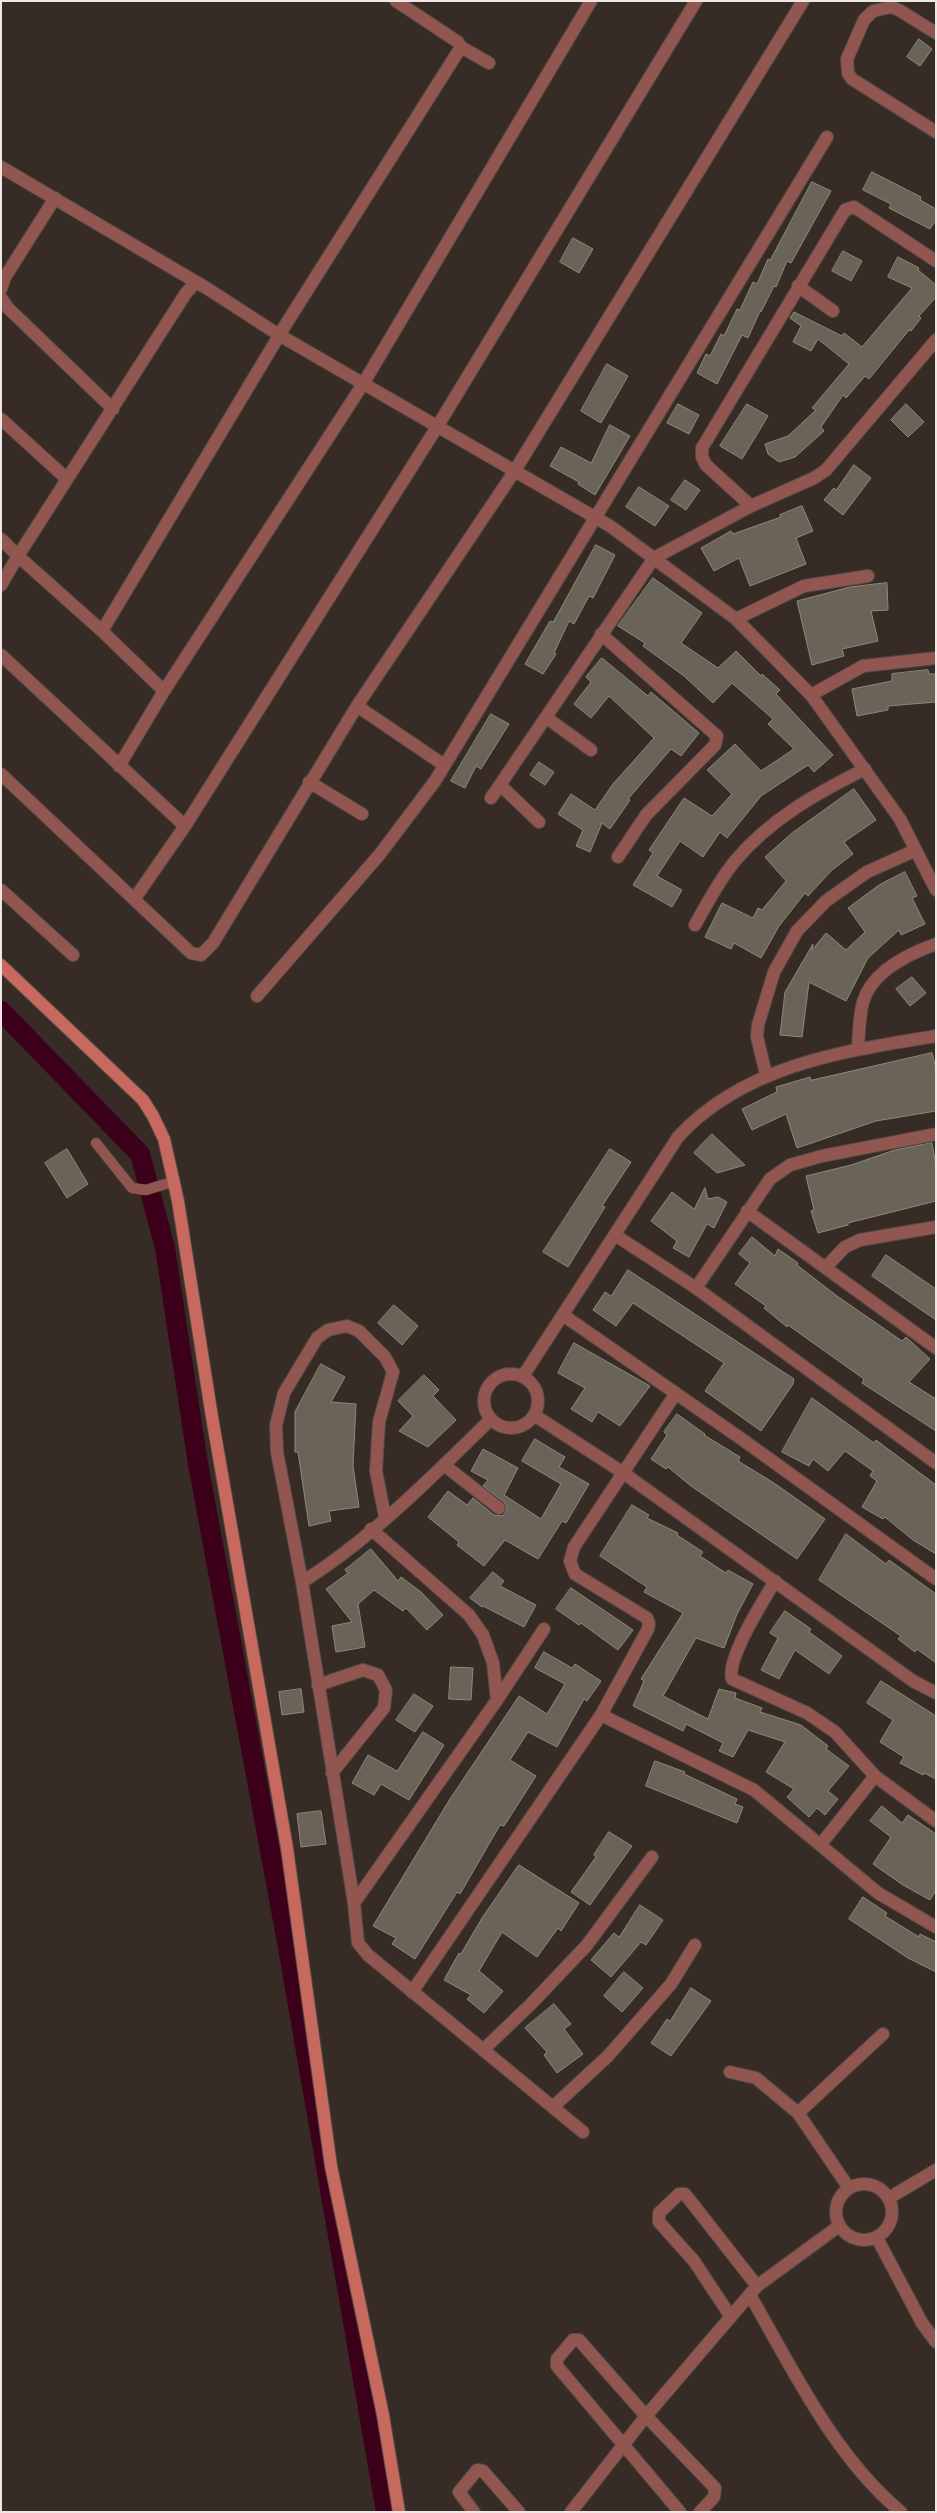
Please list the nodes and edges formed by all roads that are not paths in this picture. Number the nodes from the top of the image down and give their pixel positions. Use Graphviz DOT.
graph roads {
  1 [pos="396,1"];
  2 [pos="591,1"];
  3 [pos="696,1"];
  4 [pos="803,1"];
  5 [pos="936,32"];
  6 [pos="460,47"];
  7 [pos="489,63"];
  8 [pos="936,132"];
  9 [pos="827,136"];
  10 [pos="1,166"];
  11 [pos="55,198"];
  12 [pos="936,261"];
  13 [pos="196,282"];
  14 [pos="798,286"];
  15 [pos="1,289"];
  16 [pos="1,298"];
  17 [pos="833,311"];
  18 [pos="279,335"];
  19 [pos="936,340"];
  20 [pos="363,384"];
  21 [pos="113,409"];
  22 [pos="1,420"];
  23 [pos="437,427"];
  24 [pos="514,472"];
  25 [pos="66,479"];
  26 [pos="751,506"];
  27 [pos="595,518"];
  28 [pos="1,539"];
  29 [pos="18,556"];
  30 [pos="654,558"];
  31 [pos="868,576"];
  32 [pos="1,585"];
  33 [pos="736,619"];
  34 [pos="102,631"];
  35 [pos="601,634"];
  36 [pos="1,654"];
  37 [pos="936,658"];
  38 [pos="164,692"];
  39 [pos="810,695"];
  40 [pos="357,706"];
  41 [pos="547,718"];
  42 [pos="591,750"];
  43 [pos="119,766"];
  44 [pos="444,766"];
  45 [pos="864,769"];
  46 [pos="1,774"];
  47 [pos="309,782"];
  48 [pos="500,785"];
  49 [pos="491,798"];
  50 [pos="362,814"];
  51 [pos="539,822"];
  52 [pos="184,826"];
  53 [pos="916,850"];
  54 [pos="618,857"];
  55 [pos="1,890"];
  56 [pos="936,890"];
  57 [pos="135,898"];
  58 [pos="695,926"];
  59 [pos="936,944"];
  60 [pos="73,955"];
  61 [pos="1,965"];
  62 [pos="257,996"];
  63 [pos="936,1036"];
  64 [pos="858,1048"];
  65 [pos="766,1074"];
  66 [pos="936,1134"];
  67 [pos="96,1143"];
  68 [pos="174,1181"];
  69 [pos="748,1211"];
  70 [pos="936,1227"];
  71 [pos="615,1235"];
  72 [pos="826,1267"];
  73 [pos="696,1288"];
  74 [pos="563,1315"];
  75 [pos="936,1348"];
  76 [pos="523,1376"];
  77 [pos="676,1393"];
  78 [pos="534,1415"];
  79 [pos="491,1419"];
  80 [pos="936,1463"];
  81 [pos="444,1465"];
  82 [pos="622,1472"];
  83 [pos="499,1508"];
  84 [pos="385,1517"];
  85 [pos="371,1529"];
  86 [pos="936,1579"];
  87 [pos="775,1581"];
  88 [pos="302,1582"];
  89 [pos="544,1629"];
  90 [pos="318,1685"];
  91 [pos="936,1693"];
  92 [pos="497,1700"];
  93 [pos="602,1715"];
  94 [pos="332,1773"];
  95 [pos="875,1776"];
  96 [pos="936,1821"];
  97 [pos="821,1844"];
  98 [pos="652,1857"];
  99 [pos="354,1903"];
  100 [pos="936,1927"];
  101 [pos="695,1945"];
  102 [pos="412,1992"];
  103 [pos="883,2034"];
  104 [pos="483,2050"];
  105 [pos="730,2072"];
  106 [pos="553,2108"];
  107 [pos="798,2112"];
  108 [pos="583,2132"];
  109 [pos="936,2170"];
  110 [pos="850,2188"];
  111 [pos="889,2198"];
  112 [pos="839,2226"];
  113 [pos="877,2238"];
  114 [pos="754,2290"];
  115 [pos="731,2317"];
  116 [pos="936,2342"];
  117 [pos="646,2416"];
  118 [pos="622,2446"];
  119 [pos="399,2512"];
  120 [pos="474,2512"];
  121 [pos="519,2512"];
  122 [pos="571,2512"];
  123 [pos="680,2512"];
  124 [pos="700,2512"];
  125 [pos="901,2512"];
  1 -- 6 [label="street"];
  2 -- 20 [label="street"];
  3 -- 23 [label="street"];
  4 -- 24 [label="street"];
  5 -- 8 [label="street"];
  6 -- 7 [label="street"];
  6 -- 18 [label="street"];
  9 -- 27 [label="street"];
  10 -- 11 [label="street"];
  11 -- 13 [label="street"];
  11 -- 15 [label="street"];
  12 -- 14 [label="street"];
  13 -- 18 [label="street"];
  13 -- 21 [label="street"];
  14 -- 17 [label="street"];
  14 -- 26 [label="street"];
  16 -- 21 [label="street"];
  18 -- 20 [label="street"];
  18 -- 34 [label="street"];
  19 -- 26 [label="street"];
  20 -- 23 [label="street"];
  20 -- 38 [label="street"];
  21 -- 25 [label="street"];
  22 -- 25 [label="street"];
  23 -- 24 [label="street"];
  23 -- 52 [label="street"];
  24 -- 27 [label="street"];
  24 -- 40 [label="street"];
  25 -- 29 [label="street"];
  26 -- 30 [label="street"];
  27 -- 30 [label="street"];
  27 -- 44 [label="street"];
  28 -- 29 [label="street"];
  29 -- 32 [label="street"];
  29 -- 34 [label="street"];
  30 -- 33 [label="street"];
  30 -- 35 [label="street"];
  31 -- 33 [label="street"];
  33 -- 39 [label="street"];
  34 -- 38 [label="street"];
  35 -- 41 [label="street"];
  35 -- 54 [label="street"];
  36 -- 43 [label="street"];
  37 -- 39 [label="street"];
  38 -- 43 [label="street"];
  39 -- 45 [label="street"];
  40 -- 44 [label="street"];
  40 -- 47 [label="street"];
  41 -- 42 [label="street"];
  41 -- 48 [label="street"];
  43 -- 52 [label="street"];
  44 -- 62 [label="street"];
  45 -- 53 [label="street"];
  45 -- 58 [label="street"];
  46 -- 57 [label="street"];
  47 -- 50 [label="street"];
  47 -- 57 [label="street"];
  48 -- 49 [label="street"];
  48 -- 51 [label="street"];
  52 -- 57 [label="street"];
  53 -- 56 [label="street"];
  53 -- 65 [label="street"];
  55 -- 60 [label="street"];
  59 -- 64 [label="street"];
  61 -- 68 [label="street"];
  63 -- 64 [label="street"];
  64 -- 65 [label="street"];
  65 -- 71 [label="street"];
  66 -- 69 [label="street"];
  67 -- 68 [label="lane"];
  68 -- 119 [label="street"];
  69 -- 72 [label="street"];
  69 -- 73 [label="street"];
  70 -- 72 [label="street"];
  71 -- 73 [label="street"];
  71 -- 74 [label="street"];
  72 -- 75 [label="street"];
  73 -- 80 [label="street"];
  74 -- 76 [label="street"];
  74 -- 77 [label="street"];
  76 -- 78 [label="street"];
  76 -- 79 [label="street"];
  77 -- 82 [label="street"];
  77 -- 86 [label="street"];
  78 -- 79 [label="street"];
  78 -- 82 [label="street"];
  79 -- 81 [label="street"];
  81 -- 83 [label="street"];
  81 -- 84 [label="street"];
  82 -- 87 [label="street"];
  82 -- 93 [label="street"];
  84 -- 85 [label="street"];
  84 -- 88 [label="street"];
  85 -- 88 [label="street"];
  85 -- 92 [label="street"];
  87 -- 91 [label="street"];
  87 -- 95 [label="street"];
  88 -- 90 [label="street"];
  89 -- 92 [label="street"];
  90 -- 94 [label="street"];
  90 -- 94 [label="street"];
  92 -- 99 [label="street"];
  93 -- 97 [label="street"];
  93 -- 102 [label="street"];
  94 -- 99 [label="street"];
  95 -- 96 [label="street"];
  95 -- 97 [label="street"];
  97 -- 100 [label="street"];
  98 -- 104 [label="street"];
  99 -- 102 [label="street"];
  101 -- 106 [label="street"];
  102 -- 104 [label="street"];
  103 -- 107 [label="street"];
  104 -- 106 [label="street"];
  105 -- 107 [label="street"];
  106 -- 108 [label="street"];
  107 -- 110 [label="street"];
  109 -- 111 [label="street"];
  110 -- 111 [label="street"];
  110 -- 112 [label="street"];
  111 -- 113 [label="street"];
  112 -- 113 [label="street"];
  112 -- 114 [label="street"];
  113 -- 116 [label="street"];
  114 -- 115 [label="street"];
  114 -- 115 [label="street"];
  114 -- 125 [label="street"];
  115 -- 117 [label="street"];
  117 -- 118 [label="street"];
  117 -- 118 [label="street"];
  117 -- 124 [label="street"];
  118 -- 122 [label="street"];
  118 -- 123 [label="street"];
  120 -- 121 [label="street"];
}
